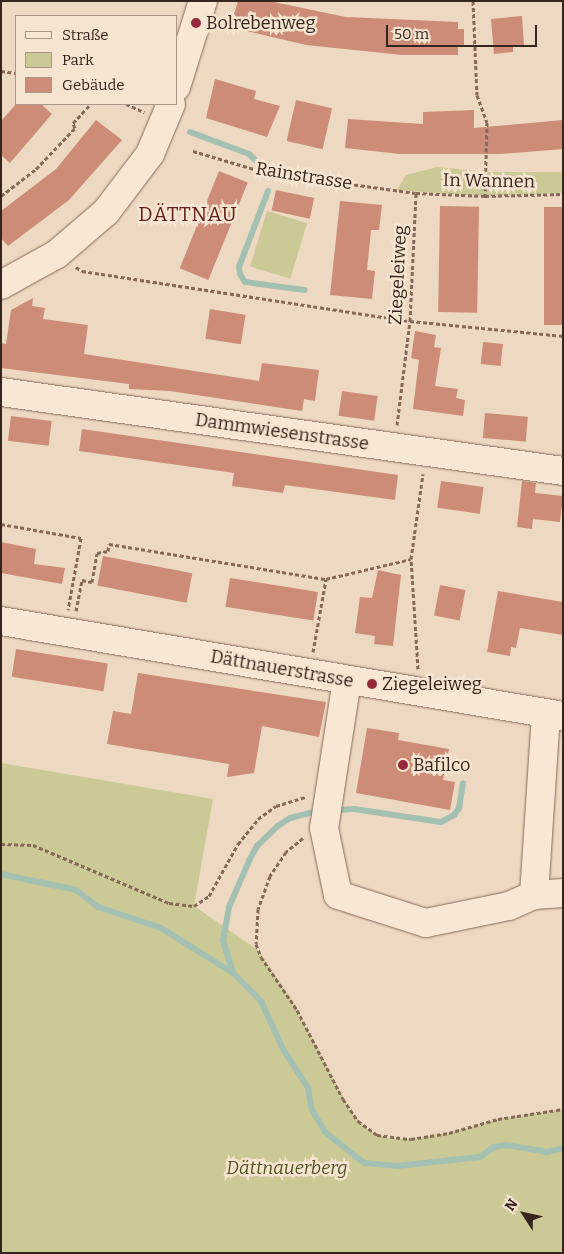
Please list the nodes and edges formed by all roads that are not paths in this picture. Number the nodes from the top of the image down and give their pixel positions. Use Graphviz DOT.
graph roads {
  1 [pos="203,1"];
  2 [pos="178,81"];
  3 [pos="159,109"];
  4 [pos="1,285"];
  5 [pos="1,392"];
  6 [pos="563,471"];
  7 [pos="1,621"];
  8 [pos="347,680"];
  9 [pos="554,715"];
  10 [pos="563,893"];
  11 [pos="534,895"];
  1 -- 2 [label="street"];
  3 -- 4 [label="street"];
  5 -- 6 [label="street, Dammwiesenstrasse"];
  7 -- 8 [label="street, Dättnauerstrasse"];
  8 -- 9 [label="street, Dättnauerstrasse"];
  8 -- 11 [label="street"];
  9 -- 11 [label="street"];
  10 -- 11 [label="street"];
}
